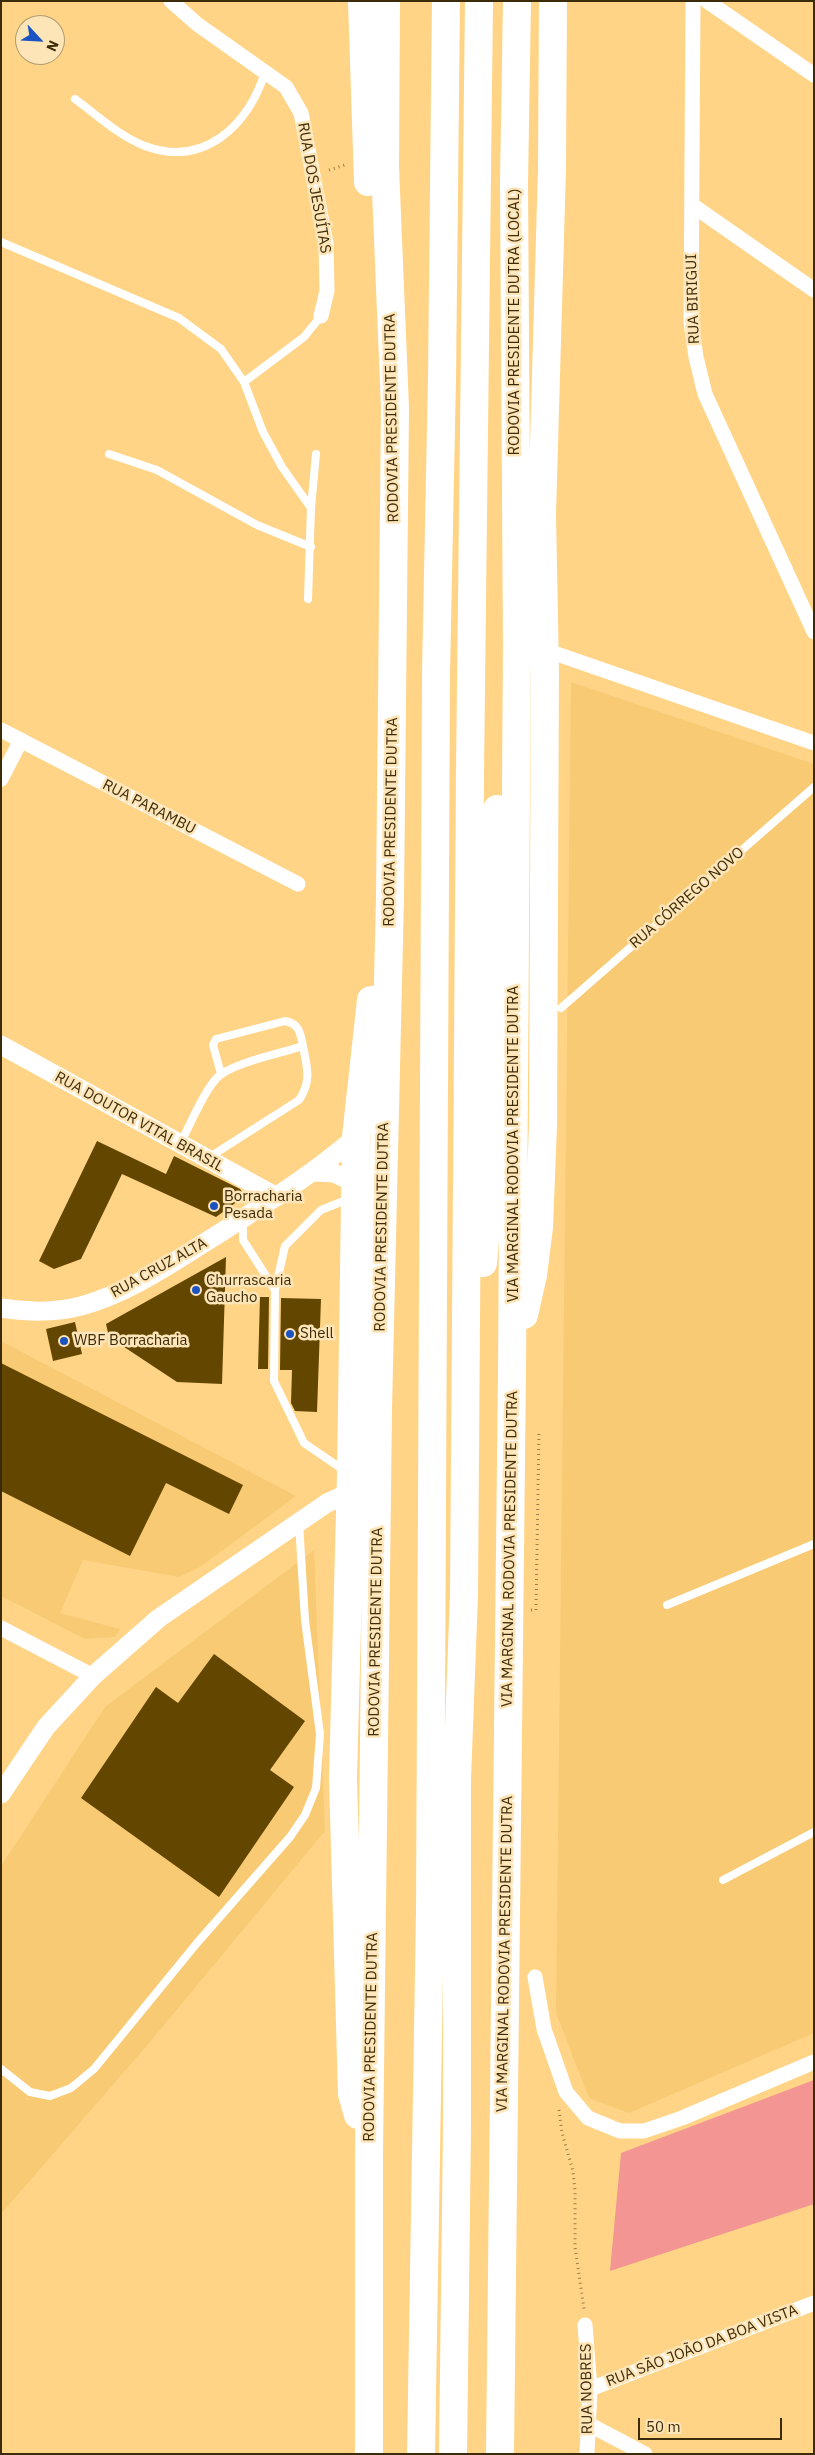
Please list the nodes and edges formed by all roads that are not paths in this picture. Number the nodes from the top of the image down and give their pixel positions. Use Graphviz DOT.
graph roads {
  1 [pos="170,1"];
  2 [pos="362,1"];
  3 [pos="386,1"];
  4 [pos="446,1"];
  5 [pos="479,1"];
  6 [pos="517,1"];
  7 [pos="553,1"];
  8 [pos="693,1"];
  9 [pos="707,1"];
  10 [pos="265,72"];
  11 [pos="814,75"];
  12 [pos="75,99"];
  13 [pos="692,205"];
  14 [pos="1,242"];
  15 [pos="814,290"];
  16 [pos="320,316"];
  17 [pos="244,382"];
  18 [pos="395,408"];
  19 [pos="109,454"];
  20 [pos="316,454"];
  21 [pos="311,508"];
  22 [pos="311,547"];
  23 [pos="308,599"];
  24 [pos="814,632"];
  25 [pos="518,644"];
  26 [pos="554,653"];
  27 [pos="1,730"];
  28 [pos="21,740"];
  29 [pos="814,743"];
  30 [pos="1,779"];
  31 [pos="814,787"];
  32 [pos="298,884"];
  33 [pos="390,896"];
  34 [pos="561,1008"];
  35 [pos="1,1045"];
  36 [pos="304,1046"];
  37 [pos="221,1074"];
  38 [pos="356,1137"];
  39 [pos="179,1144"];
  40 [pos="207,1160"];
  41 [pos="314,1172"];
  42 [pos="355,1189"];
  43 [pos="277,1198"];
  44 [pos="243,1218"];
  45 [pos="275,1290"];
  46 [pos="1,1308"];
  47 [pos="512,1370"];
  48 [pos="351,1484"];
  49 [pos="299,1523"];
  50 [pos="814,1544"];
  51 [pos="464,1594"];
  52 [pos="667,1605"];
  53 [pos="1,1628"];
  54 [pos="93,1676"];
  55 [pos="1,1794"];
  56 [pos="814,1832"];
  57 [pos="724,1880"];
  58 [pos="535,1977"];
  59 [pos="814,2062"];
  60 [pos="1,2069"];
  61 [pos="369,2153"];
  62 [pos="814,2303"];
  63 [pos="585,2325"];
  64 [pos="590,2389"];
  65 [pos="590,2425"];
  66 [pos="369,2454"];
  67 [pos="421,2454"];
  68 [pos="453,2454"];
  69 [pos="500,2454"];
  70 [pos="587,2454"];
  71 [pos="645,2454"];
  1 -- 10 [label="street, RUA DOS JESUÍTAS"];
  2 -- 18 [label="highway"];
  3 -- 18 [label="highway, RODOVIA PRESIDENTE DUTRA"];
  4 -- 67 [label="highway"];
  5 -- 51 [label="highway"];
  6 -- 25 [label="highway, RODOVIA PRESIDENTE DUTRA (LOCAL)"];
  7 -- 47 [label="highway"];
  8 -- 13 [label="street, RUA BIRIGUI"];
  9 -- 11 [label="street"];
  10 -- 12 [label="lane"];
  10 -- 16 [label="street, RUA DOS JESUÍTAS"];
  13 -- 15 [label="street"];
  13 -- 24 [label="street, RUA BIRIGUI"];
  14 -- 17 [label="lane"];
  16 -- 17 [label="lane"];
  17 -- 21 [label="lane"];
  18 -- 33 [label="highway, RODOVIA PRESIDENTE DUTRA"];
  19 -- 22 [label="lane"];
  20 -- 21 [label="lane"];
  21 -- 22 [label="lane"];
  22 -- 23 [label="lane"];
  25 -- 47 [label="highway, VIA MARGINAL RODOVIA PRESIDENTE DUTRA"];
  25 -- 51 [label="highway"];
  26 -- 29 [label="street"];
  27 -- 28 [label="street, RUA PARAMBU"];
  28 -- 30 [label="street"];
  28 -- 32 [label="street, RUA PARAMBU"];
  31 -- 34 [label="lane, RUA CÓRREGO NOVO"];
  33 -- 38 [label="highway"];
  33 -- 61 [label="highway, RODOVIA PRESIDENTE DUTRA"];
  35 -- 39 [label="street, RUA DOUTOR VITAL BRASIL"];
  36 -- 37 [label="lane"];
  36 -- 37 [label="lane"];
  36 -- 40 [label="lane"];
  37 -- 39 [label="lane"];
  38 -- 41 [label="street, RUA CRUZ ALTA"];
  38 -- 42 [label="highway"];
  39 -- 40 [label="street, RUA DOUTOR VITAL BRASIL"];
  40 -- 43 [label="street, RUA DOUTOR VITAL BRASIL"];
  41 -- 42 [label="street"];
  41 -- 43 [label="street, RUA CRUZ ALTA"];
  42 -- 45 [label="lane"];
  42 -- 48 [label="highway"];
  43 -- 44 [label="street, RUA CRUZ ALTA"];
  44 -- 45 [label="lane"];
  44 -- 46 [label="street, RUA CRUZ ALTA"];
  45 -- 48 [label="lane"];
  47 -- 69 [label="highway, VIA MARGINAL RODOVIA PRESIDENTE DUTRA"];
  48 -- 49 [label="street"];
  48 -- 61 [label="highway"];
  49 -- 54 [label="street"];
  49 -- 60 [label="lane"];
  50 -- 52 [label="lane"];
  51 -- 68 [label="highway"];
  53 -- 54 [label="street"];
  54 -- 55 [label="street"];
  56 -- 57 [label="lane"];
  58 -- 59 [label="street"];
  61 -- 66 [label="highway, RODOVIA PRESIDENTE DUTRA"];
  62 -- 64 [label="street, RUA SÃO JOÃO DA BOA VISTA"];
  63 -- 64 [label="street, RUA NOBRES"];
  64 -- 65 [label="street, RUA NOBRES"];
  65 -- 70 [label="street, RUA NOBRES"];
  65 -- 71 [label="street"];
}
